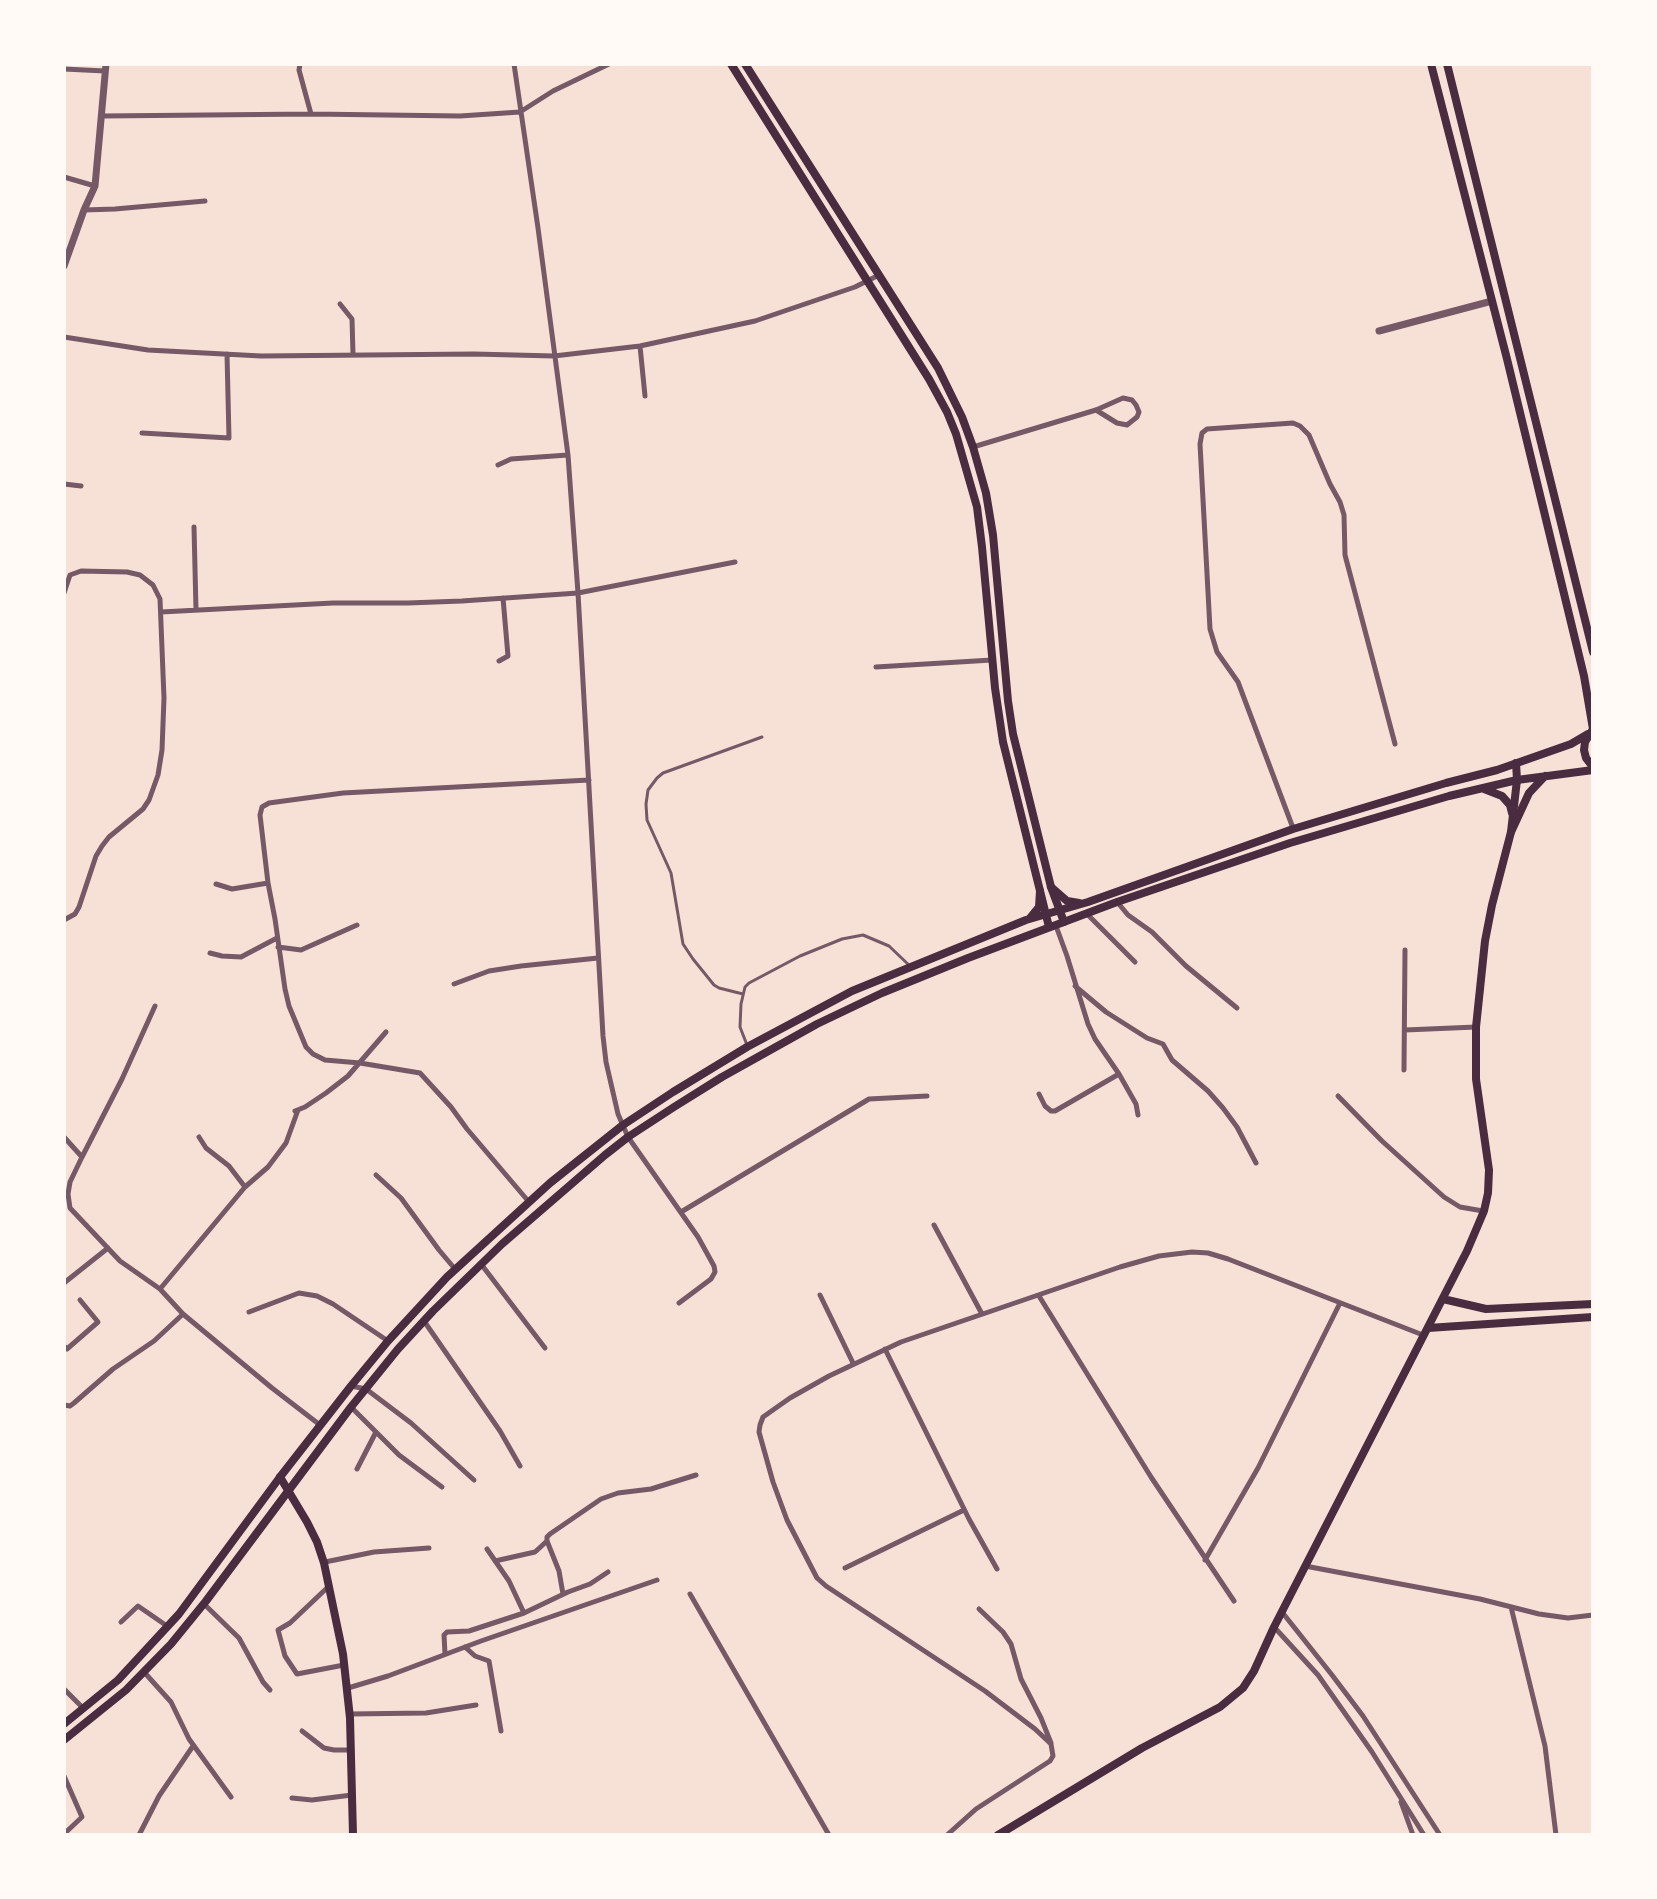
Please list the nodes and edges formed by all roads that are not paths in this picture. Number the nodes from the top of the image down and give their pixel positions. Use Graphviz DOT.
graph roads {
  1 [pos="300,64"];
  2 [pos="514,64"];
  3 [pos="609,64"];
  4 [pos="731,64"];
  5 [pos="745,64"];
  6 [pos="1431,64"];
  7 [pos="1447,64"];
  8 [pos="106,68"];
  9 [pos="64,69"];
  10 [pos="520,112"];
  11 [pos="311,114"];
  12 [pos="102,116"];
  13 [pos="64,177"];
  14 [pos="95,186"];
  15 [pos="205,201"];
  16 [pos="84,210"];
  17 [pos="64,266"];
  18 [pos="879,275"];
  19 [pos="868,282"];
  20 [pos="1504,293"];
  21 [pos="1492,301"];
  22 [pos="340,304"];
  23 [pos="1379,331"];
  24 [pos="64,337"];
  25 [pos="640,346"];
  26 [pos="227,354"];
  27 [pos="353,354"];
  28 [pos="554,356"];
  29 [pos="645,396"];
  30 [pos="1096,410"];
  31 [pos="142,433"];
  32 [pos="973,447"];
  33 [pos="568,455"];
  34 [pos="498,465"];
  35 [pos="64,484"];
  36 [pos="81,486"];
  37 [pos="194,527"];
  38 [pos="735,562"];
  39 [pos="64,593"];
  40 [pos="578,593"];
  41 [pos="503,598"];
  42 [pos="196,610"];
  43 [pos="161,612"];
  44 [pos="1593,652"];
  45 [pos="992,660"];
  46 [pos="499,661"];
  47 [pos="876,667"];
  48 [pos="1591,732"];
  49 [pos="762,737"];
  50 [pos="1395,744"];
  51 [pos="1516,763"];
  52 [pos="1593,769"];
  53 [pos="1545,776"];
  54 [pos="589,780"];
  55 [pos="1517,780"];
  56 [pos="1483,789"];
  57 [pos="1512,813"];
  58 [pos="1293,829"];
  59 [pos="1511,832"];
  60 [pos="1202,861"];
  61 [pos="1204,872"];
  62 [pos="268,883"];
  63 [pos="216,884"];
  64 [pos="1051,887"];
  65 [pos="1040,891"];
  66 [pos="1088,902"];
  67 [pos="1117,902"];
  68 [pos="1060,910"];
  69 [pos="1046,914"];
  70 [pos="1087,914"];
  71 [pos="64,920"];
  72 [pos="1026,920"];
  73 [pos="357,925"];
  74 [pos="1056,925"];
  75 [pos="277,938"];
  76 [pos="278,947"];
  77 [pos="1405,950"];
  78 [pos="210,953"];
  79 [pos="599,958"];
  80 [pos="1135,962"];
  81 [pos="911,967"];
  82 [pos="454,984"];
  83 [pos="1075,986"];
  84 [pos="743,994"];
  85 [pos="155,1006"];
  86 [pos="1237,1008"];
  87 [pos="1476,1027"];
  88 [pos="1404,1030"];
  89 [pos="386,1032"];
  90 [pos="747,1047"];
  91 [pos="360,1063"];
  92 [pos="1404,1070"];
  93 [pos="1119,1074"];
  94 [pos="1039,1094"];
  95 [pos="927,1096"];
  96 [pos="1338,1096"];
  97 [pos="1138,1115"];
  98 [pos="623,1125"];
  99 [pos="64,1137"];
  100 [pos="199,1137"];
  101 [pos="628,1137"];
  102 [pos="82,1157"];
  103 [pos="1256,1163"];
  104 [pos="376,1175"];
  105 [pos="245,1187"];
  106 [pos="529,1202"];
  107 [pos="67,1206"];
  108 [pos="1484,1211"];
  109 [pos="681,1212"];
  110 [pos="515,1214"];
  111 [pos="524,1224"];
  112 [pos="934,1225"];
  113 [pos="108,1248"];
  114 [pos="480,1263"];
  115 [pos="455,1269"];
  116 [pos="64,1283"];
  117 [pos="160,1289"];
  118 [pos="820,1295"];
  119 [pos="1039,1296"];
  120 [pos="1443,1299"];
  121 [pos="80,1300"];
  122 [pos="679,1303"];
  123 [pos="1340,1303"];
  124 [pos="1593,1304"];
  125 [pos="249,1312"];
  126 [pos="183,1314"];
  127 [pos="982,1314"];
  128 [pos="1593,1317"];
  129 [pos="424,1320"];
  130 [pos="401,1326"];
  131 [pos="1426,1332"];
  132 [pos="410,1335"];
  133 [pos="388,1341"];
  134 [pos="64,1346"];
  135 [pos="545,1348"];
  136 [pos="885,1349"];
  137 [pos="853,1363"];
  138 [pos="351,1386"];
  139 [pos="366,1389"];
  140 [pos="64,1405"];
  141 [pos="351,1407"];
  142 [pos="320,1425"];
  143 [pos="376,1432"];
  144 [pos="520,1466"];
  145 [pos="357,1469"];
  146 [pos="696,1475"];
  147 [pos="280,1477"];
  148 [pos="474,1480"];
  149 [pos="442,1487"];
  150 [pos="288,1490"];
  151 [pos="964,1510"];
  152 [pos="547,1541"];
  153 [pos="429,1548"];
  154 [pos="487,1549"];
  155 [pos="1205,1560"];
  156 [pos="495,1561"];
  157 [pos="324,1563"];
  158 [pos="1305,1566"];
  159 [pos="845,1568"];
  160 [pos="997,1569"];
  161 [pos="608,1572"];
  162 [pos="657,1580"];
  163 [pos="328,1586"];
  164 [pos="563,1594"];
  165 [pos="690,1594"];
  166 [pos="1234,1601"];
  167 [pos="204,1604"];
  168 [pos="1511,1607"];
  169 [pos="979,1609"];
  170 [pos="1282,1612"];
  171 [pos="524,1613"];
  172 [pos="1593,1615"];
  173 [pos="121,1622"];
  174 [pos="168,1627"];
  175 [pos="1274,1627"];
  176 [pos="465,1647"];
  177 [pos="445,1654"];
  178 [pos="344,1665"];
  179 [pos="144,1672"];
  180 [pos="118,1680"];
  181 [pos="348,1688"];
  182 [pos="64,1689"];
  183 [pos="126,1690"];
  184 [pos="270,1690"];
  185 [pos="476,1705"];
  186 [pos="84,1709"];
  187 [pos="350,1714"];
  188 [pos="64,1724"];
  189 [pos="302,1731"];
  190 [pos="501,1731"];
  191 [pos="64,1740"];
  192 [pos="1051,1744"];
  193 [pos="193,1746"];
  194 [pos="352,1750"];
  195 [pos="64,1776"];
  196 [pos="1397,1791"];
  197 [pos="353,1795"];
  198 [pos="231,1797"];
  199 [pos="292,1798"];
  200 [pos="64,1834"];
  201 [pos="139,1835"];
  202 [pos="353,1835"];
  203 [pos="829,1835"];
  204 [pos="947,1835"];
  205 [pos="998,1835"];
  206 [pos="1413,1835"];
  207 [pos="1424,1835"];
  208 [pos="1440,1835"];
  209 [pos="1556,1835"];
  1 -- 11 [label="street"];
  2 -- 10 [label="street"];
  3 -- 10 [label="street"];
  4 -- 19 [label="main road"];
  5 -- 18 [label="main road"];
  6 -- 21 [label="main road"];
  7 -- 20 [label="main road"];
  8 -- 9 [label="street"];
  8 -- 12 [label="street"];
  10 -- 11 [label="street"];
  10 -- 28 [label="street"];
  11 -- 12 [label="street"];
  12 -- 14 [label="street"];
  13 -- 14 [label="street"];
  14 -- 16 [label="street"];
  15 -- 16 [label="street"];
  16 -- 17 [label="street"];
  18 -- 19 [label="street"];
  18 -- 32 [label="main road"];
  19 -- 25 [label="street"];
  19 -- 45 [label="main road"];
  20 -- 21 [label="main road"];
  20 -- 44 [label="main road"];
  21 -- 23 [label="street"];
  21 -- 48 [label="main road"];
  22 -- 27 [label="street"];
  24 -- 26 [label="street"];
  25 -- 28 [label="street"];
  25 -- 29 [label="street"];
  26 -- 27 [label="street"];
  26 -- 31 [label="street"];
  27 -- 28 [label="street"];
  28 -- 33 [label="street"];
  30 -- 30 [label="street"];
  30 -- 32 [label="street"];
  32 -- 64 [label="main road"];
  33 -- 34 [label="street"];
  33 -- 40 [label="street"];
  35 -- 36 [label="street"];
  37 -- 42 [label="street"];
  38 -- 40 [label="street"];
  39 -- 43 [label="street"];
  40 -- 41 [label="street"];
  40 -- 54 [label="street"];
  41 -- 42 [label="street"];
  41 -- 46 [label="street"];
  42 -- 43 [label="street"];
  43 -- 71 [label="street"];
  45 -- 47 [label="street"];
  45 -- 65 [label="main road"];
  48 -- 51 [label="main road"];
  48 -- 52 [label="main road"];
  49 -- 84 [label="lane"];
  50 -- 58 [label="street"];
  51 -- 55 [label="main road"];
  51 -- 58 [label="main road"];
  52 -- 53 [label="main road"];
  53 -- 55 [label="main road"];
  53 -- 59 [label="main road"];
  54 -- 62 [label="street"];
  54 -- 79 [label="street"];
  55 -- 56 [label="main road"];
  55 -- 57 [label="main road"];
  56 -- 57 [label="main road"];
  56 -- 61 [label="main road"];
  57 -- 59 [label="main road"];
  58 -- 60 [label="main road"];
  59 -- 87 [label="main road"];
  60 -- 61 [label="street"];
  60 -- 66 [label="main road"];
  61 -- 67 [label="main road"];
  62 -- 63 [label="street"];
  62 -- 75 [label="street"];
  64 -- 66 [label="main road"];
  64 -- 68 [label="main road"];
  65 -- 69 [label="main road"];
  65 -- 72 [label="main road"];
  66 -- 68 [label="main road"];
  67 -- 70 [label="main road"];
  67 -- 86 [label="street"];
  68 -- 69 [label="main road"];
  68 -- 74 [label="main road"];
  69 -- 72 [label="main road"];
  69 -- 74 [label="main road"];
  70 -- 74 [label="main road"];
  70 -- 80 [label="street"];
  72 -- 81 [label="main road"];
  73 -- 76 [label="street"];
  74 -- 83 [label="street"];
  74 -- 101 [label="main road"];
  75 -- 76 [label="street"];
  75 -- 78 [label="street"];
  76 -- 91 [label="street"];
  77 -- 88 [label="street"];
  79 -- 82 [label="street"];
  79 -- 98 [label="street"];
  81 -- 84 [label="lane"];
  81 -- 90 [label="main road"];
  83 -- 93 [label="street"];
  83 -- 103 [label="street"];
  84 -- 90 [label="lane"];
  85 -- 102 [label="street"];
  87 -- 88 [label="street"];
  87 -- 108 [label="main road"];
  88 -- 92 [label="street"];
  89 -- 91 [label="street"];
  90 -- 98 [label="main road"];
  91 -- 105 [label="street"];
  91 -- 106 [label="street"];
  93 -- 94 [label="street"];
  93 -- 97 [label="street"];
  95 -- 109 [label="street"];
  96 -- 108 [label="street"];
  98 -- 101 [label="street"];
  98 -- 106 [label="main road"];
  99 -- 102 [label="street"];
  100 -- 105 [label="street"];
  101 -- 109 [label="street"];
  101 -- 111 [label="main road"];
  102 -- 107 [label="street"];
  104 -- 115 [label="street"];
  105 -- 117 [label="street"];
  106 -- 110 [label="main road"];
  107 -- 113 [label="street"];
  108 -- 120 [label="main road"];
  109 -- 122 [label="street"];
  110 -- 111 [label="street"];
  110 -- 115 [label="main road"];
  111 -- 114 [label="main road"];
  112 -- 127 [label="street"];
  113 -- 116 [label="street"];
  113 -- 117 [label="street"];
  114 -- 129 [label="main road"];
  114 -- 135 [label="street"];
  115 -- 130 [label="main road"];
  117 -- 126 [label="street"];
  118 -- 137 [label="street"];
  119 -- 123 [label="street"];
  119 -- 127 [label="street"];
  119 -- 155 [label="street"];
  120 -- 124 [label="main road"];
  120 -- 131 [label="main road"];
  121 -- 134 [label="street"];
  123 -- 131 [label="street"];
  123 -- 155 [label="street"];
  125 -- 133 [label="street"];
  126 -- 140 [label="street"];
  126 -- 142 [label="street"];
  127 -- 136 [label="street"];
  128 -- 131 [label="main road"];
  129 -- 132 [label="main road"];
  129 -- 144 [label="street"];
  130 -- 132 [label="street"];
  130 -- 133 [label="main road"];
  131 -- 158 [label="main road"];
  132 -- 139 [label="main road"];
  133 -- 138 [label="main road"];
  136 -- 137 [label="street"];
  136 -- 151 [label="street"];
  137 -- 192 [label="street"];
  138 -- 139 [label="street"];
  138 -- 142 [label="main road"];
  139 -- 141 [label="main road"];
  139 -- 148 [label="street"];
  141 -- 143 [label="street"];
  141 -- 150 [label="main road"];
  142 -- 147 [label="main road"];
  143 -- 145 [label="street"];
  143 -- 149 [label="street"];
  146 -- 152 [label="street"];
  147 -- 150 [label="main road"];
  147 -- 174 [label="main road"];
  150 -- 157 [label="main road"];
  150 -- 167 [label="main road"];
  151 -- 159 [label="street"];
  151 -- 160 [label="street"];
  152 -- 156 [label="street"];
  152 -- 164 [label="street"];
  153 -- 157 [label="street"];
  154 -- 156 [label="street"];
  155 -- 166 [label="street"];
  156 -- 171 [label="street"];
  157 -- 163 [label="main road"];
  158 -- 168 [label="street"];
  158 -- 170 [label="main road"];
  161 -- 164 [label="street"];
  162 -- 176 [label="street"];
  163 -- 178 [label="main road"];
  163 -- 178 [label="street"];
  164 -- 171 [label="street"];
  165 -- 203 [label="street"];
  167 -- 179 [label="main road"];
  167 -- 184 [label="street"];
  168 -- 172 [label="street"];
  168 -- 209 [label="street"];
  169 -- 192 [label="street"];
  170 -- 175 [label="main road"];
  170 -- 208 [label="street"];
  171 -- 177 [label="street"];
  173 -- 174 [label="street"];
  174 -- 180 [label="main road"];
  175 -- 196 [label="street"];
  175 -- 205 [label="main road"];
  176 -- 177 [label="street"];
  176 -- 190 [label="street"];
  177 -- 181 [label="street"];
  178 -- 181 [label="main road"];
  179 -- 183 [label="main road"];
  179 -- 193 [label="street"];
  180 -- 183 [label="street"];
  180 -- 186 [label="main road"];
  181 -- 187 [label="main road"];
  182 -- 186 [label="street"];
  183 -- 191 [label="main road"];
  185 -- 187 [label="street"];
  186 -- 188 [label="main road"];
  187 -- 194 [label="main road"];
  189 -- 194 [label="street"];
  192 -- 204 [label="street"];
  193 -- 198 [label="street"];
  193 -- 201 [label="street"];
  194 -- 197 [label="main road"];
  195 -- 200 [label="street"];
  196 -- 206 [label="street"];
  196 -- 207 [label="street"];
  197 -- 199 [label="street"];
  197 -- 202 [label="main road"];
}
